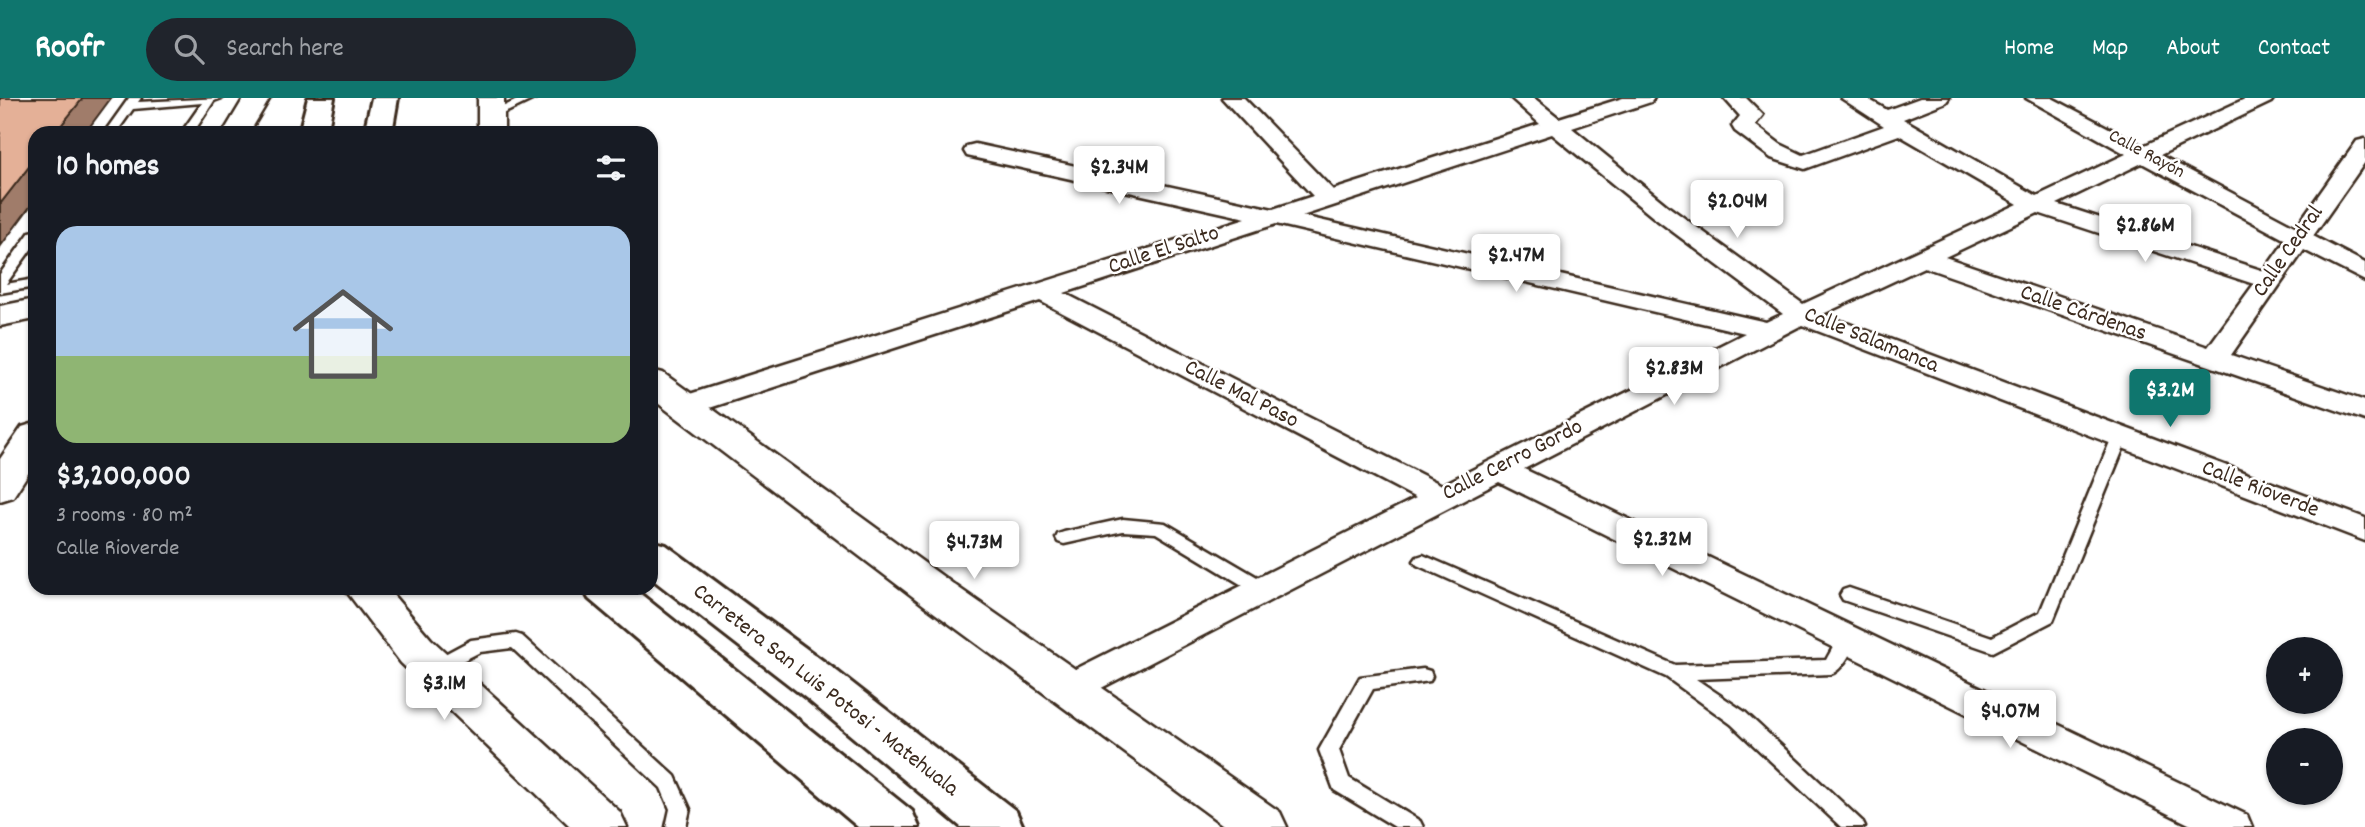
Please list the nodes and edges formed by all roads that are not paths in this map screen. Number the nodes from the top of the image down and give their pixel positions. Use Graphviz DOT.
graph roads {
  1 [pos="212,98"];
  2 [pos="257,98"];
  3 [pos="321,98"];
  4 [pos="385,98"];
  5 [pos="530,98"];
  6 [pos="1232,98"];
  7 [pos="1521,98"];
  8 [pos="1644,98"];
  9 [pos="1734,98"];
  10 [pos="1851,98"];
  11 [pos="1939,98"];
  12 [pos="2036,98"];
  13 [pos="2264,98"];
  14 [pos="132,102"];
  15 [pos="491,116"];
  16 [pos="1893,122"];
  17 [pos="1556,125"];
  18 [pos="115,126"];
  19 [pos="192,126"];
  20 [pos="240,126"];
  21 [pos="315,126"];
  22 [pos="379,126"];
  23 [pos="2365,146"];
  24 [pos="975,151"];
  25 [pos="2143,152"];
  26 [pos="1328,199"];
  27 [pos="2035,204"];
  28 [pos="1272,216"];
  29 [pos="2299,239"];
  30 [pos="28,245"];
  31 [pos="1921,257"];
  32 [pos="2365,274"];
  33 [pos="2269,281"];
  34 [pos="0,283"];
  35 [pos="28,284"];
  36 [pos="0,289"];
  37 [pos="1041,291"];
  38 [pos="28,310"];
  39 [pos="1801,315"];
  40 [pos="0,316"];
  41 [pos="1769,331"];
  42 [pos="2214,359"];
  43 [pos="1958,376"];
  44 [pos="658,386"];
  45 [pos="684,406"];
  46 [pos="2365,411"];
  47 [pos="2120,436"];
  48 [pos="28,446"];
  49 [pos="1498,469"];
  50 [pos="0,488"];
  51 [pos="1441,498"];
  52 [pos="2365,530"];
  53 [pos="1064,538"];
  54 [pos="658,560"];
  55 [pos="1423,561"];
  56 [pos="1264,589"];
  57 [pos="369,595"];
  58 [pos="612,595"];
  59 [pos="1849,595"];
  60 [pos="1849,639"];
  61 [pos="435,668"];
  62 [pos="1673,672"];
  63 [pos="1423,676"];
  64 [pos="1070,688"];
  65 [pos="603,827"];
  66 [pos="676,827"];
  67 [pos="894,827"];
  68 [pos="998,827"];
  69 [pos="1263,827"];
  70 [pos="1413,827"];
  71 [pos="1855,827"];
  72 [pos="2233,827"];
  1 -- 14 [label="lane"];
  1 -- 19 [label="lane"];
  2 -- 20 [label="street"];
  3 -- 21 [label="highway"];
  4 -- 22 [label="highway"];
  5 -- 15 [label="lane"];
  6 -- 26 [label="street"];
  7 -- 17 [label="street, Calle Salamanca"];
  8 -- 17 [label="street, Calle El Salto"];
  9 -- 16 [label="street"];
  10 -- 16 [label="street"];
  11 -- 16 [label="street"];
  12 -- 25 [label="street, Calle Rayón"];
  13 -- 25 [label="street, Calle Cerro Gordo"];
  14 -- 18 [label="lane"];
  16 -- 27 [label="street"];
  17 -- 26 [label="street, Calle El Salto"];
  17 -- 39 [label="street, Calle Salamanca"];
  23 -- 29 [label="street, Calle Cedral"];
  24 -- 28 [label="street"];
  25 -- 27 [label="street, Calle Cerro Gordo"];
  25 -- 29 [label="street, Calle Rayón"];
  26 -- 28 [label="street, Calle El Salto"];
  27 -- 31 [label="street, Calle Cerro Gordo"];
  27 -- 33 [label="street"];
  28 -- 37 [label="street, Calle El Salto"];
  28 -- 41 [label="street"];
  29 -- 32 [label="street, Calle Rayón"];
  29 -- 33 [label="street, Calle Cedral"];
  30 -- 34 [label="lane"];
  31 -- 39 [label="street, Calle Cerro Gordo"];
  31 -- 42 [label="street, Calle Cárdenas"];
  33 -- 42 [label="street, Calle Cedral"];
  35 -- 36 [label="lane"];
  37 -- 45 [label="street, Calle El Salto"];
  37 -- 51 [label="street, Calle Mal Paso"];
  38 -- 40 [label="street"];
  39 -- 41 [label="street, Calle Cerro Gordo"];
  39 -- 43 [label="street, Calle Salamanca"];
  41 -- 49 [label="street, Calle Cerro Gordo"];
  42 -- 46 [label="street, Calle Cárdenas"];
  43 -- 47 [label="street, Calle Rioverde"];
  44 -- 45 [label="street"];
  45 -- 64 [label="street"];
  47 -- 52 [label="street, Calle Rioverde"];
  47 -- 59 [label="lane"];
  48 -- 50 [label="street"];
  49 -- 51 [label="street, Calle Cerro Gordo"];
  49 -- 60 [label="street"];
  51 -- 56 [label="street, Calle Cerro Gordo"];
  53 -- 56 [label="lane"];
  54 -- 68 [label="highway, Carretera San Luis Potosi - Matehuala"];
  55 -- 62 [label="lane"];
  56 -- 64 [label="street, Calle Cerro Gordo"];
  57 -- 61 [label="street"];
  58 -- 67 [label="highway"];
  60 -- 62 [label="lane"];
  60 -- 72 [label="street"];
  61 -- 65 [label="street"];
  61 -- 66 [label="lane"];
  62 -- 71 [label="lane"];
  63 -- 70 [label="lane"];
  64 -- 69 [label="street"];
}
